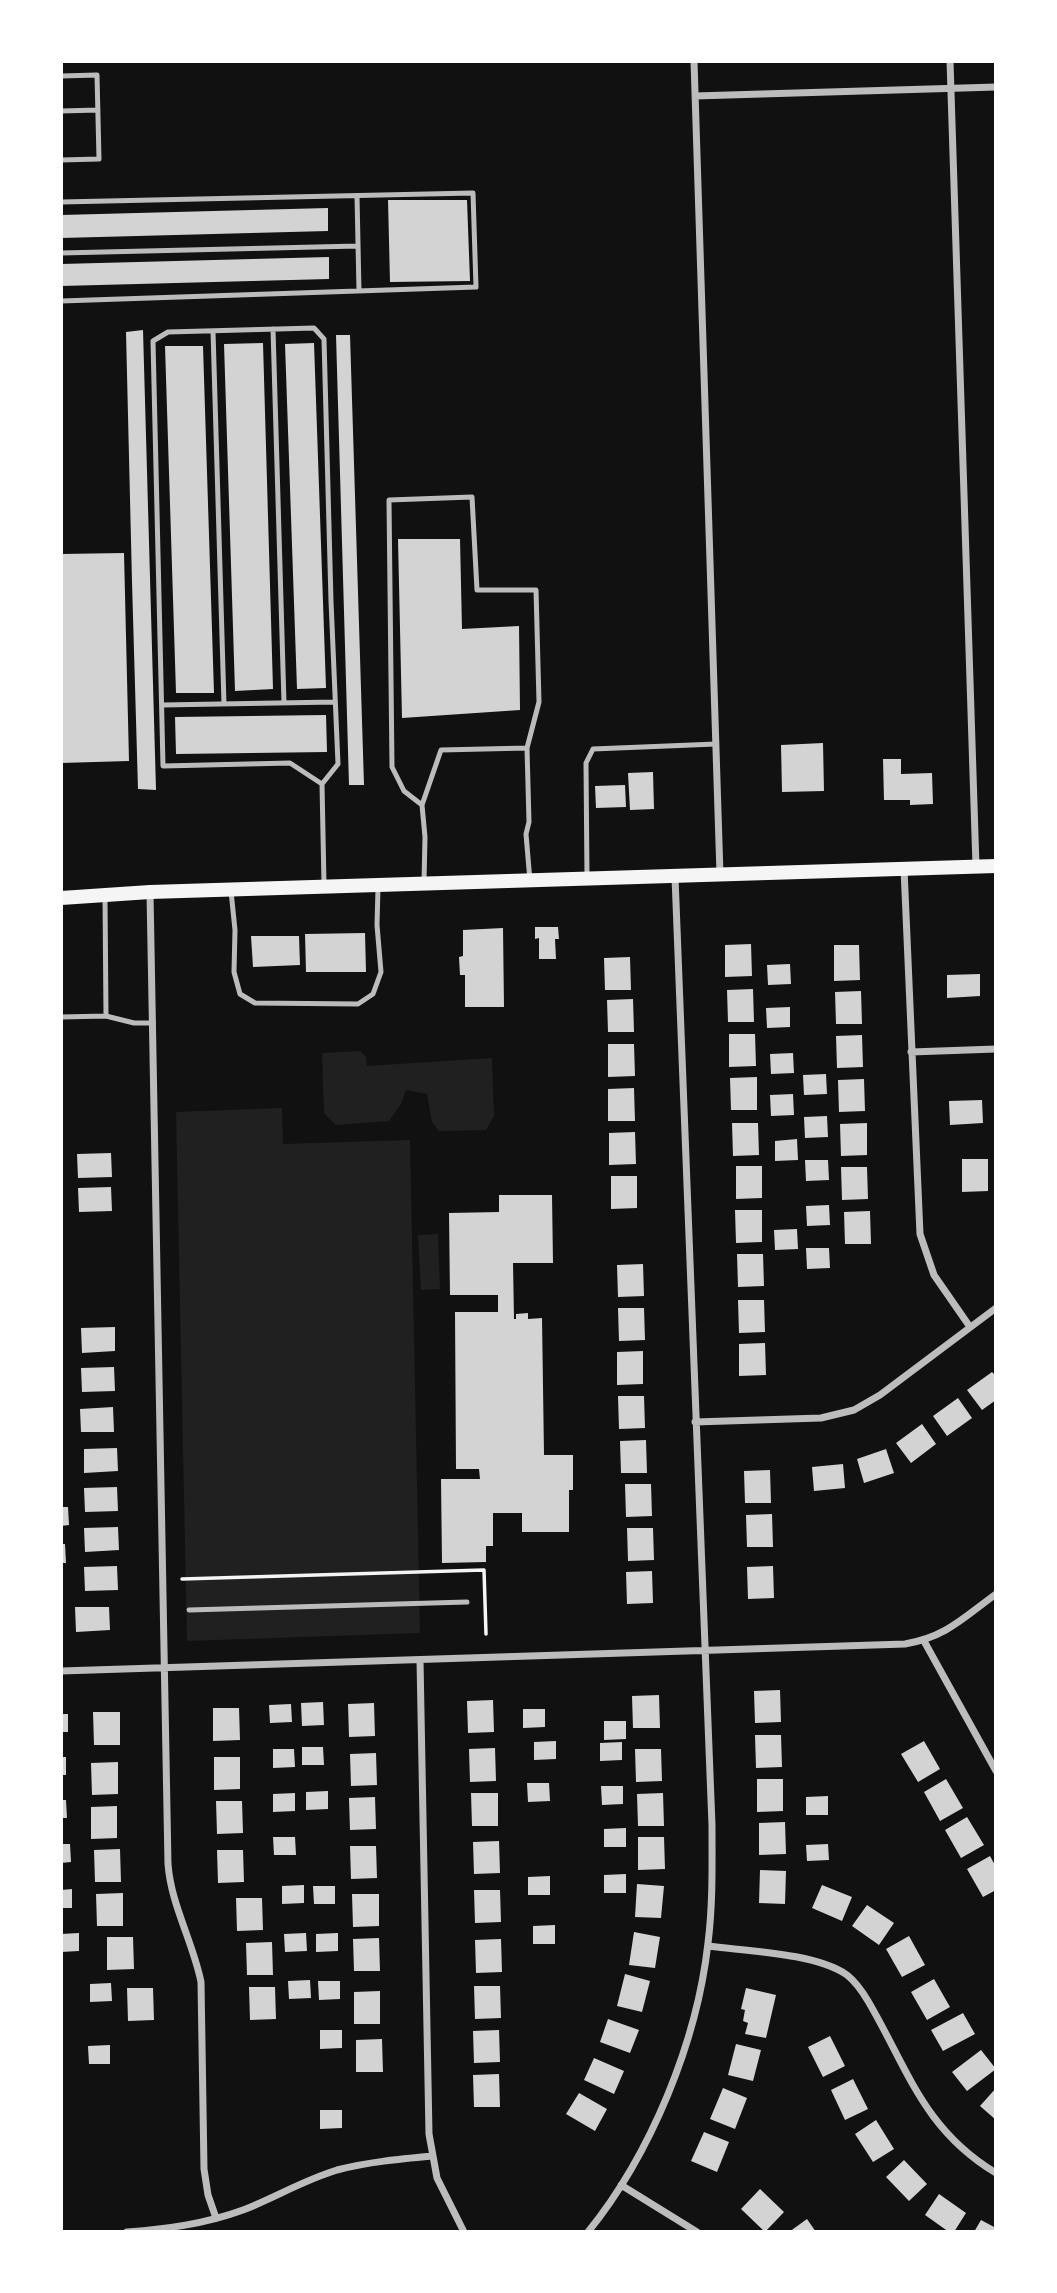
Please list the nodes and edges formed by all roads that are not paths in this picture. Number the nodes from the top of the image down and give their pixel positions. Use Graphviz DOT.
graph roads {
  1 [pos="694,61"];
  2 [pos="950,61"];
  3 [pos="61,76"];
  4 [pos="996,86"];
  5 [pos="951,88"];
  6 [pos="695,96"];
  7 [pos="98,110"];
  8 [pos="61,111"];
  9 [pos="61,160"];
  10 [pos="357,196"];
  11 [pos="61,202"];
  12 [pos="358,246"];
  13 [pos="61,253"];
  14 [pos="359,291"];
  15 [pos="61,301"];
  16 [pos="272,329"];
  17 [pos="213,331"];
  18 [pos="335,702"];
  19 [pos="284,703"];
  20 [pos="224,704"];
  21 [pos="162,705"];
  22 [pos="716,744"];
  23 [pos="527,748"];
  24 [pos="322,783"];
  25 [pos="422,805"];
  26 [pos="976,866"];
  27 [pos="996,866"];
  28 [pos="904,868"];
  29 [pos="720,874"];
  30 [pos="675,877"];
  31 [pos="587,880"];
  32 [pos="530,881"];
  33 [pos="424,884"];
  34 [pos="378,886"];
  35 [pos="324,888"];
  36 [pos="231,891"];
  37 [pos="150,892"];
  38 [pos="104,896"];
  39 [pos="61,898"];
  40 [pos="106,1016"];
  41 [pos="61,1017"];
  42 [pos="153,1023"];
  43 [pos="996,1049"];
  44 [pos="911,1052"];
  45 [pos="996,1308"];
  46 [pos="970,1327"];
  47 [pos="695,1422"];
  48 [pos="996,1594"];
  49 [pos="467,1602"];
  50 [pos="189,1610"];
  51 [pos="924,1641"];
  52 [pos="705,1651"];
  53 [pos="420,1660"];
  54 [pos="165,1668"];
  55 [pos="61,1671"];
  56 [pos="996,1771"];
  57 [pos="708,1946"];
  58 [pos="432,2156"];
  59 [pos="996,2173"];
  60 [pos="621,2185"];
  61 [pos="216,2218"];
  62 [pos="127,2232"];
  63 [pos="464,2232"];
  64 [pos="589,2232"];
  65 [pos="696,2232"];
  1 -- 6 [label="street"];
  2 -- 5 [label="street"];
  3 -- 7 [label="lane"];
  4 -- 5 [label="street"];
  5 -- 6 [label="street"];
  5 -- 26 [label="street"];
  6 -- 22 [label="street"];
  7 -- 8 [label="lane"];
  7 -- 9 [label="lane"];
  10 -- 11 [label="lane"];
  10 -- 12 [label="lane"];
  10 -- 14 [label="lane"];
  12 -- 13 [label="lane"];
  12 -- 14 [label="lane"];
  14 -- 15 [label="lane"];
  16 -- 17 [label="lane"];
  16 -- 18 [label="lane"];
  16 -- 19 [label="lane"];
  17 -- 20 [label="lane"];
  17 -- 21 [label="lane"];
  18 -- 19 [label="lane"];
  18 -- 24 [label="lane"];
  19 -- 20 [label="lane"];
  20 -- 21 [label="lane"];
  21 -- 24 [label="lane"];
  22 -- 29 [label="street"];
  22 -- 31 [label="lane"];
  23 -- 25 [label="lane"];
  23 -- 25 [label="lane"];
  23 -- 32 [label="lane"];
  24 -- 35 [label="lane"];
  25 -- 33 [label="lane"];
  26 -- 27 [label="main road"];
  26 -- 28 [label="main road"];
  28 -- 29 [label="main road"];
  28 -- 44 [label="street"];
  29 -- 30 [label="main road"];
  30 -- 31 [label="main road"];
  30 -- 47 [label="street"];
  31 -- 32 [label="main road"];
  32 -- 33 [label="main road"];
  33 -- 34 [label="main road"];
  34 -- 35 [label="main road"];
  34 -- 36 [label="lane"];
  35 -- 36 [label="main road"];
  36 -- 37 [label="main road"];
  37 -- 38 [label="main road"];
  37 -- 42 [label="street"];
  38 -- 39 [label="main road"];
  38 -- 40 [label="lane"];
  40 -- 41 [label="lane"];
  40 -- 42 [label="lane"];
  42 -- 54 [label="street"];
  43 -- 44 [label="street"];
  44 -- 46 [label="street"];
  45 -- 46 [label="street"];
  46 -- 47 [label="street"];
  47 -- 52 [label="street"];
  48 -- 51 [label="street"];
  49 -- 50 [label="lane"];
  51 -- 52 [label="street"];
  51 -- 56 [label="street"];
  52 -- 53 [label="street"];
  52 -- 57 [label="street"];
  53 -- 54 [label="street"];
  53 -- 58 [label="street"];
  54 -- 55 [label="street"];
  54 -- 61 [label="street"];
  57 -- 59 [label="street"];
  57 -- 60 [label="street"];
  58 -- 61 [label="street"];
  58 -- 63 [label="street"];
  60 -- 64 [label="street"];
  60 -- 65 [label="street"];
  61 -- 62 [label="street"];
}
